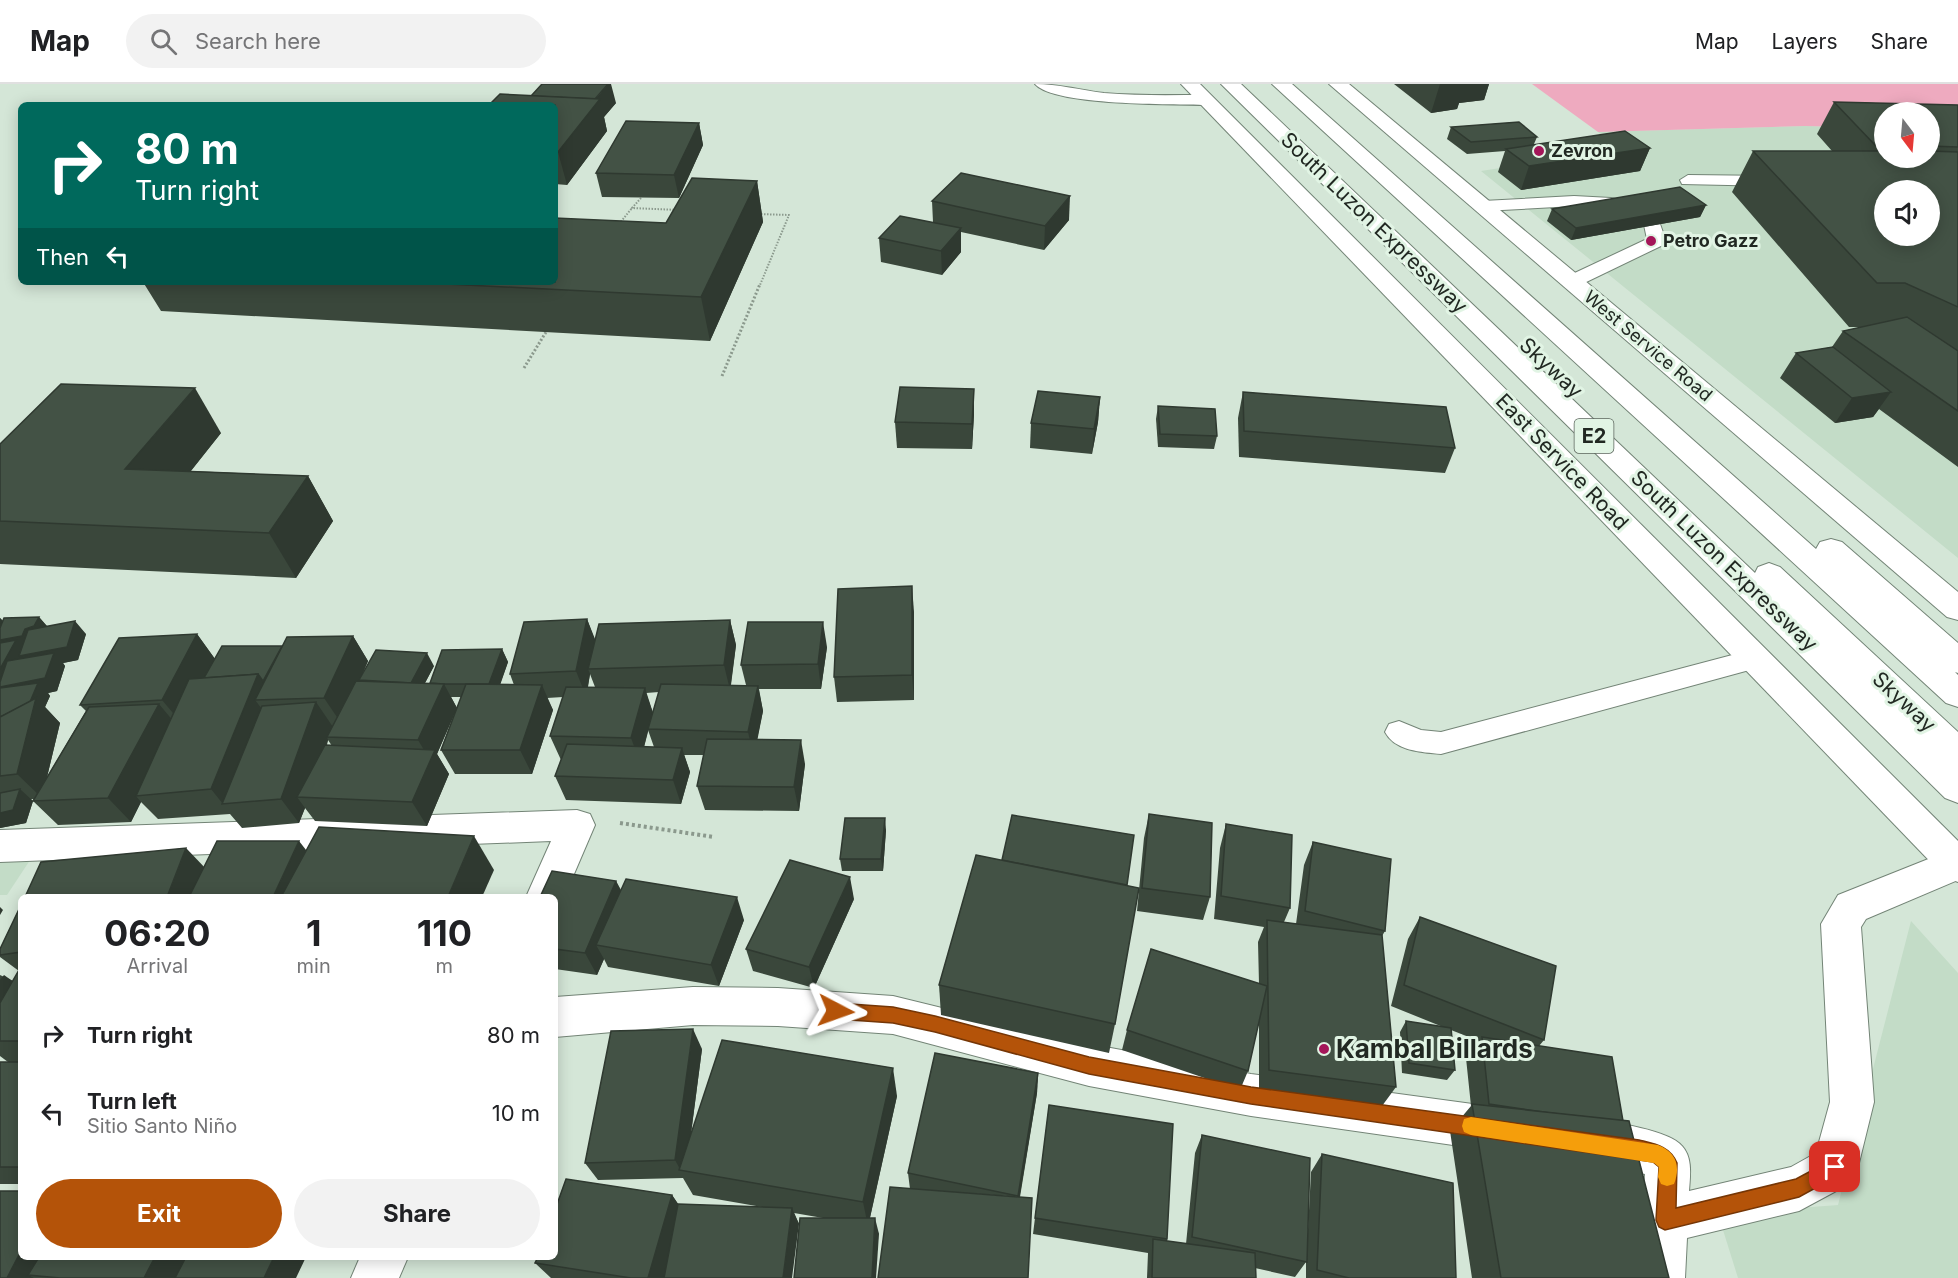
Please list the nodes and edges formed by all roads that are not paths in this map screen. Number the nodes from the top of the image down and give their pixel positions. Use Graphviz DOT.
graph roads {
  1 [pos="1042,84"];
  2 [pos="1230,84"];
  3 [pos="1247,84"];
  4 [pos="1281,84"];
  5 [pos="1304,84"];
  6 [pos="1338,84"];
  7 [pos="1198,92"];
  8 [pos="1688,180"];
  9 [pos="1794,181"];
  10 [pos="1483,206"];
  11 [pos="1629,207"];
  12 [pos="1653,225"];
  13 [pos="1571,282"];
  14 [pos="1958,609"];
  15 [pos="1755,659"];
  16 [pos="1958,660"];
  17 [pos="1958,694"];
  18 [pos="1399,732"];
  19 [pos="1958,753"];
  20 [pos="1958,788"];
  21 [pos="0,846"];
  22 [pos="1957,865"];
  23 [pos="545,894"];
  24 [pos="558,1017"];
  25 [pos="1665,1220"];
  26 [pos="383,1260"];
  27 [pos="375,1278"];
  28 [pos="1661,1278"];
  1 -- 7 [label="lane"];
  2 -- 20 [label="main road, South Luzon Expressway / E2"];
  3 -- 19 [label="main road, Skyway / E2"];
  4 -- 17 [label="main road, Skyway / E2"];
  5 -- 16 [label="main road"];
  6 -- 10 [label="main road, West Service Road"];
  7 -- 15 [label="main road, East Service Road"];
  8 -- 9 [label="lane"];
  10 -- 11 [label="lane"];
  10 -- 13 [label="main road, West Service Road"];
  12 -- 13 [label="lane"];
  13 -- 14 [label="main road, West Service Road"];
  15 -- 18 [label="lane"];
  15 -- 22 [label="main road, East Service Road"];
  21 -- 23 [label="main road"];
  22 -- 25 [label="main road"];
  24 -- 25 [label="main road"];
  25 -- 28 [label="main road"];
  26 -- 27 [label="main road"];
}
